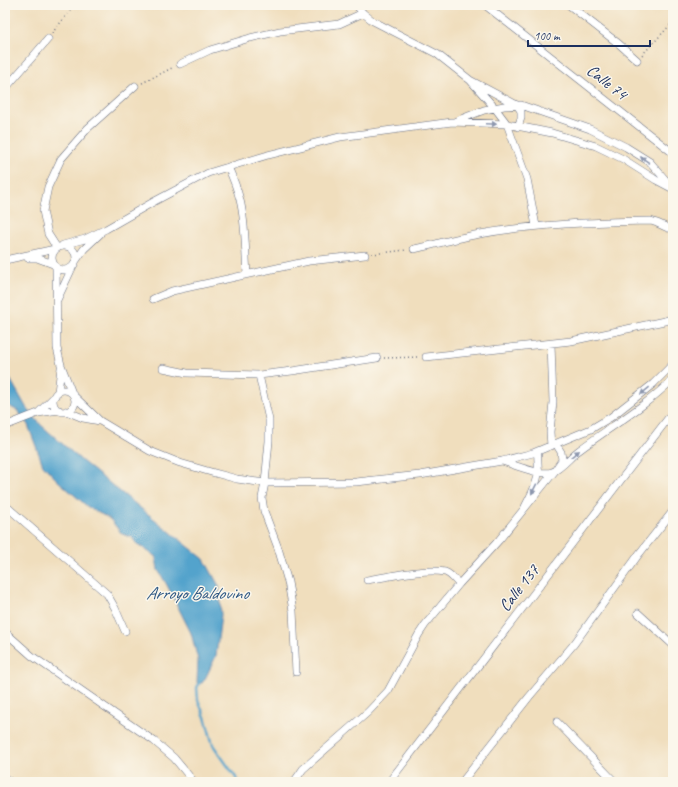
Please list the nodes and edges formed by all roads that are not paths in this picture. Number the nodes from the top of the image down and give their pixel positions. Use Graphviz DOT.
graph roads {
  1 [pos="356,5"];
  2 [pos="485,5"];
  3 [pos="570,5"];
  4 [pos="362,13"];
  5 [pos="48,39"];
  6 [pos="637,60"];
  7 [pos="180,64"];
  8 [pos="470,80"];
  9 [pos="135,86"];
  10 [pos="5,89"];
  11 [pos="516,106"];
  12 [pos="495,108"];
  13 [pos="452,122"];
  14 [pos="508,124"];
  15 [pos="518,126"];
  16 [pos="673,153"];
  17 [pos="228,167"];
  18 [pos="672,188"];
  19 [pos="536,226"];
  20 [pos="668,228"];
  21 [pos="106,229"];
  22 [pos="58,247"];
  23 [pos="414,249"];
  24 [pos="365,254"];
  25 [pos="20,257"];
  26 [pos="5,260"];
  27 [pos="74,264"];
  28 [pos="54,265"];
  29 [pos="247,274"];
  30 [pos="153,299"];
  31 [pos="56,302"];
  32 [pos="673,316"];
  33 [pos="551,344"];
  34 [pos="426,357"];
  35 [pos="377,358"];
  36 [pos="673,364"];
  37 [pos="61,365"];
  38 [pos="163,368"];
  39 [pos="259,374"];
  40 [pos="673,379"];
  41 [pos="56,394"];
  42 [pos="73,395"];
  43 [pos="63,411"];
  44 [pos="673,412"];
  45 [pos="38,413"];
  46 [pos="100,421"];
  47 [pos="5,426"];
  48 [pos="554,445"];
  49 [pos="538,451"];
  50 [pos="502,461"];
  51 [pos="539,472"];
  52 [pos="554,472"];
  53 [pos="265,483"];
  54 [pos="5,504"];
  55 [pos="524,509"];
  56 [pos="673,511"];
  57 [pos="367,580"];
  58 [pos="459,584"];
  59 [pos="638,613"];
  60 [pos="125,631"];
  61 [pos="5,632"];
  62 [pos="673,645"];
  63 [pos="296,672"];
  64 [pos="557,722"];
  65 [pos="5,778"];
  66 [pos="10,782"];
  67 [pos="194,782"];
  68 [pos="294,782"];
  69 [pos="389,782"];
  70 [pos="462,782"];
  71 [pos="615,782"];
  1 -- 4 [label="street"];
  2 -- 16 [label="street, Calle 74"];
  3 -- 6 [label="street"];
  4 -- 7 [label="street"];
  4 -- 8 [label="street"];
  5 -- 10 [label="street"];
  8 -- 11 [label="street"];
  8 -- 12 [label="street"];
  9 -- 22 [label="street"];
  11 -- 12 [label="street"];
  11 -- 15 [label="street"];
  18 -- 11 [label="street, one-way"];
  12 -- 13 [label="street"];
  12 -- 14 [label="street"];
  13 -- 14 [label="street, one-way"];
  13 -- 17 [label="street"];
  14 -- 15 [label="street"];
  14 -- 19 [label="street"];
  15 -- 18 [label="street"];
  17 -- 21 [label="street"];
  17 -- 29 [label="street"];
  19 -- 20 [label="street"];
  19 -- 23 [label="street"];
  21 -- 22 [label="street"];
  21 -- 27 [label="street"];
  22 -- 25 [label="street"];
  22 -- 27 [label="street"];
  22 -- 28 [label="street"];
  24 -- 29 [label="street"];
  25 -- 26 [label="street"];
  25 -- 28 [label="street"];
  27 -- 28 [label="street"];
  27 -- 31 [label="street"];
  28 -- 31 [label="street"];
  29 -- 30 [label="street"];
  31 -- 37 [label="street"];
  32 -- 33 [label="street"];
  33 -- 34 [label="street"];
  33 -- 48 [label="street"];
  35 -- 39 [label="street"];
  36 -- 48 [label="street, one-way"];
  37 -- 41 [label="street"];
  37 -- 42 [label="street"];
  38 -- 39 [label="street"];
  39 -- 53 [label="street"];
  52 -- 40 [label="street, one-way"];
  41 -- 42 [label="street"];
  41 -- 43 [label="street"];
  41 -- 45 [label="street"];
  42 -- 43 [label="street"];
  42 -- 46 [label="street"];
  43 -- 45 [label="street"];
  43 -- 46 [label="street"];
  44 -- 69 [label="street, Calle 137"];
  45 -- 47 [label="street"];
  46 -- 53 [label="street"];
  48 -- 49 [label="street"];
  48 -- 52 [label="street"];
  49 -- 50 [label="street"];
  49 -- 51 [label="street"];
  50 -- 51 [label="street"];
  50 -- 53 [label="street"];
  51 -- 52 [label="street"];
  51 -- 55 [label="street, one-way"];
  52 -- 55 [label="street"];
  53 -- 63 [label="street"];
  54 -- 60 [label="street"];
  55 -- 58 [label="street"];
  56 -- 70 [label="street"];
  57 -- 58 [label="street"];
  58 -- 68 [label="street"];
  59 -- 62 [label="street"];
  61 -- 67 [label="street"];
  64 -- 71 [label="street"];
  65 -- 66 [label="street"];
}
